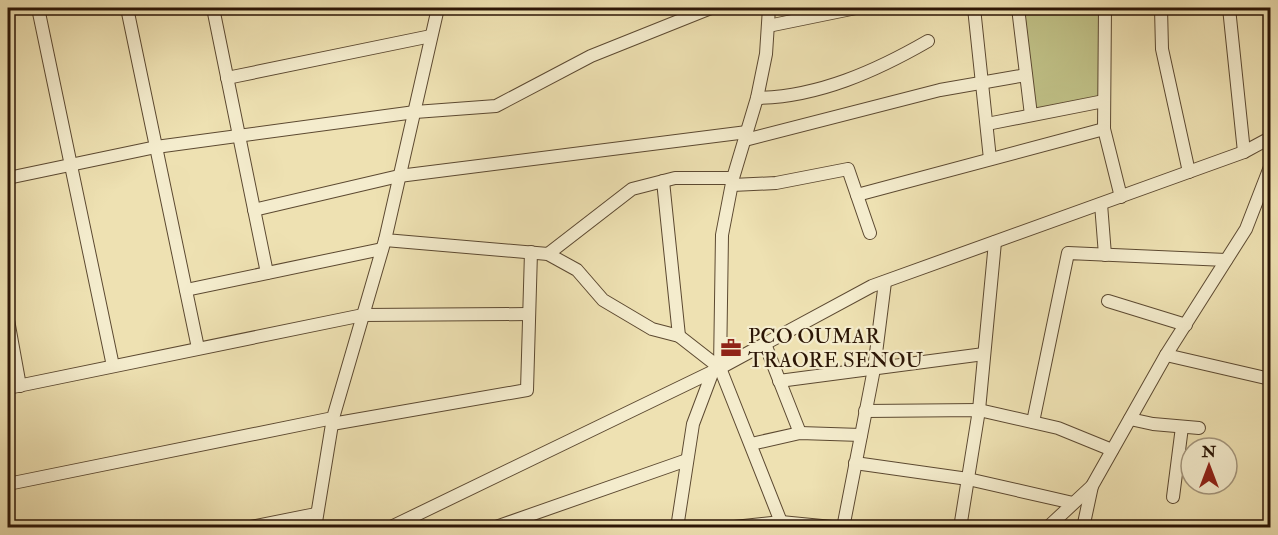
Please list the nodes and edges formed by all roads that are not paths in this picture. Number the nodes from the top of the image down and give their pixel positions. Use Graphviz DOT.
graph roads {
  1 [pos="38,8"];
  2 [pos="127,8"];
  3 [pos="215,8"];
  4 [pos="438,8"];
  5 [pos="711,8"];
  6 [pos="769,8"];
  7 [pos="856,8"];
  8 [pos="974,8"];
  9 [pos="1018,8"];
  10 [pos="1105,8"];
  11 [pos="1161,8"];
  12 [pos="1229,8"];
  13 [pos="768,26"];
  14 [pos="431,36"];
  15 [pos="928,41"];
  16 [pos="1026,75"];
  17 [pos="227,78"];
  18 [pos="982,82"];
  19 [pos="757,98"];
  20 [pos="1104,101"];
  21 [pos="415,112"];
  22 [pos="1030,115"];
  23 [pos="987,124"];
  24 [pos="1104,129"];
  25 [pos="239,136"];
  26 [pos="746,136"];
  27 [pos="1270,138"];
  28 [pos="156,147"];
  29 [pos="1244,152"];
  30 [pos="990,159"];
  31 [pos="71,164"];
  32 [pos="1270,167"];
  33 [pos="1190,172"];
  34 [pos="399,176"];
  35 [pos="8,178"];
  36 [pos="663,181"];
  37 [pos="733,181"];
  38 [pos="857,195"];
  39 [pos="1121,197"];
  40 [pos="1101,204"];
  41 [pos="254,210"];
  42 [pos="870,233"];
  43 [pos="995,242"];
  44 [pos="383,244"];
  45 [pos="531,252"];
  46 [pos="548,254"];
  47 [pos="1105,255"];
  48 [pos="1226,260"];
  49 [pos="267,273"];
  50 [pos="885,282"];
  51 [pos="186,290"];
  52 [pos="1108,300"];
  53 [pos="529,314"];
  54 [pos="363,315"];
  55 [pos="8,320"];
  56 [pos="1185,325"];
  57 [pos="679,336"];
  58 [pos="765,344"];
  59 [pos="198,348"];
  60 [pos="984,354"];
  61 [pos="1166,355"];
  62 [pos="113,366"];
  63 [pos="874,369"];
  64 [pos="717,370"];
  65 [pos="1270,379"];
  66 [pos="779,381"];
  67 [pos="14,387"];
  68 [pos="979,410"];
  69 [pos="865,411"];
  70 [pos="1130,419"];
  71 [pos="332,421"];
  72 [pos="1033,422"];
  73 [pos="1182,427"];
  74 [pos="1199,428"];
  75 [pos="800,433"];
  76 [pos="861,435"];
  77 [pos="751,444"];
  78 [pos="1112,450"];
  79 [pos="687,460"];
  80 [pos="855,463"];
  81 [pos="968,479"];
  82 [pos="8,484"];
  83 [pos="1092,486"];
  84 [pos="1173,497"];
  85 [pos="1073,503"];
  86 [pos="316,514"];
  87 [pos="781,522"];
  88 [pos="837,527"];
  89 [pos="246,528"];
  90 [pos="315,528"];
  91 [pos="389,528"];
  92 [pos="493,528"];
  93 [pos="677,528"];
  94 [pos="725,528"];
  95 [pos="960,528"];
  96 [pos="1047,528"];
  97 [pos="1083,528"];
  1 -- 31 [label="street"];
  2 -- 28 [label="street"];
  3 -- 17 [label="street"];
  4 -- 14 [label="street"];
  5 -- 21 [label="street"];
  6 -- 13 [label="street"];
  7 -- 13 [label="street"];
  8 -- 18 [label="street"];
  9 -- 16 [label="street"];
  10 -- 20 [label="street"];
  11 -- 33 [label="street"];
  12 -- 29 [label="street"];
  13 -- 19 [label="street"];
  14 -- 17 [label="street"];
  14 -- 21 [label="street"];
  15 -- 19 [label="street"];
  16 -- 18 [label="street"];
  16 -- 22 [label="street"];
  17 -- 25 [label="street"];
  18 -- 23 [label="street"];
  18 -- 26 [label="street"];
  19 -- 26 [label="street"];
  20 -- 22 [label="street"];
  20 -- 24 [label="street"];
  21 -- 25 [label="street"];
  21 -- 34 [label="street"];
  22 -- 23 [label="street"];
  23 -- 30 [label="street"];
  24 -- 30 [label="street"];
  24 -- 39 [label="street"];
  25 -- 28 [label="street"];
  25 -- 41 [label="street"];
  26 -- 34 [label="street"];
  26 -- 37 [label="street"];
  27 -- 29 [label="street"];
  28 -- 31 [label="street"];
  28 -- 51 [label="street"];
  29 -- 33 [label="street"];
  30 -- 38 [label="street"];
  31 -- 35 [label="street"];
  31 -- 62 [label="street"];
  32 -- 48 [label="street"];
  33 -- 39 [label="street"];
  34 -- 41 [label="street"];
  34 -- 44 [label="street"];
  36 -- 37 [label="street"];
  36 -- 46 [label="street"];
  36 -- 57 [label="street"];
  37 -- 38 [label="street"];
  37 -- 64 [label="street"];
  38 -- 42 [label="street"];
  39 -- 40 [label="street"];
  40 -- 43 [label="street"];
  40 -- 47 [label="street"];
  41 -- 49 [label="street"];
  43 -- 50 [label="street"];
  43 -- 60 [label="street"];
  44 -- 45 [label="street"];
  44 -- 49 [label="street"];
  44 -- 54 [label="street"];
  45 -- 46 [label="street"];
  45 -- 53 [label="street"];
  46 -- 57 [label="street"];
  47 -- 48 [label="street"];
  47 -- 72 [label="street"];
  48 -- 56 [label="street"];
  49 -- 51 [label="street"];
  50 -- 58 [label="street"];
  50 -- 63 [label="street"];
  51 -- 59 [label="street"];
  52 -- 56 [label="street"];
  53 -- 54 [label="street"];
  53 -- 71 [label="street"];
  54 -- 59 [label="street"];
  54 -- 71 [label="street"];
  55 -- 67 [label="street"];
  56 -- 61 [label="street"];
  57 -- 64 [label="street"];
  58 -- 64 [label="street"];
  58 -- 66 [label="street"];
  59 -- 62 [label="street"];
  60 -- 63 [label="street"];
  60 -- 68 [label="street"];
  61 -- 65 [label="street"];
  61 -- 70 [label="street"];
  62 -- 67 [label="street"];
  63 -- 66 [label="street"];
  63 -- 69 [label="street"];
  64 -- 77 [label="street"];
  64 -- 79 [label="street"];
  64 -- 91 [label="street"];
  66 -- 75 [label="street"];
  68 -- 69 [label="street"];
  68 -- 72 [label="street"];
  68 -- 81 [label="street"];
  69 -- 76 [label="street"];
  70 -- 73 [label="street"];
  70 -- 78 [label="street"];
  71 -- 82 [label="street"];
  71 -- 86 [label="street"];
  72 -- 78 [label="street"];
  73 -- 74 [label="street"];
  73 -- 84 [label="street"];
  75 -- 76 [label="street"];
  75 -- 77 [label="street"];
  76 -- 80 [label="street"];
  77 -- 87 [label="street"];
  78 -- 83 [label="street"];
  79 -- 92 [label="street"];
  79 -- 93 [label="street"];
  80 -- 81 [label="street"];
  80 -- 88 [label="street"];
  81 -- 85 [label="street"];
  81 -- 95 [label="street"];
  83 -- 85 [label="street"];
  83 -- 97 [label="street"];
  85 -- 96 [label="street"];
  86 -- 89 [label="street"];
  86 -- 90 [label="street"];
  87 -- 88 [label="street"];
  87 -- 94 [label="street"];
}
